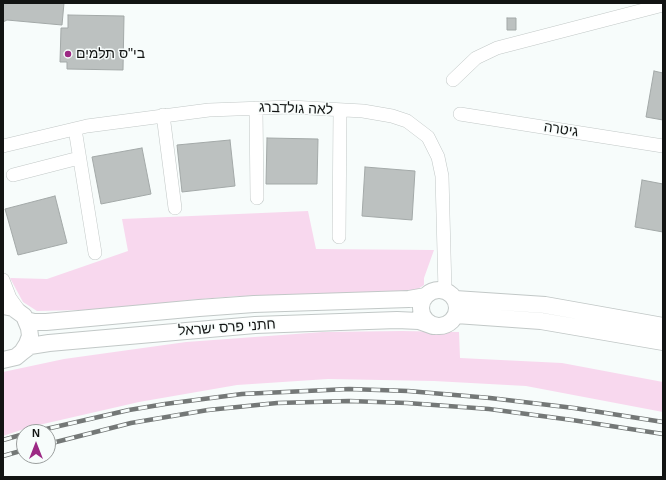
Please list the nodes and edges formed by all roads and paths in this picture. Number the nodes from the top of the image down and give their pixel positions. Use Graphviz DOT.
graph roads {
  1 [pos="663,5"];
  2 [pos="453,80"];
  3 [pos="256,108"];
  4 [pos="340,110"];
  5 [pos="460,114"];
  6 [pos="163,115"];
  7 [pos="75,129"];
  8 [pos="3,146"];
  9 [pos="663,146"];
  10 [pos="79,158"];
  11 [pos="13,175"];
  12 [pos="257,198"];
  13 [pos="175,208"];
  14 [pos="339,237"];
  15 [pos="95,253"];
  16 [pos="3,280"];
  17 [pos="450,295"];
  18 [pos="426,296"];
  19 [pos="3,306"];
  20 [pos="456,315"];
  21 [pos="23,316"];
  22 [pos="433,326"];
  23 [pos="663,326"];
  24 [pos="663,342"];
  25 [pos="22,352"];
  26 [pos="3,360"];
  1 -- 2 [label="street"];
  3 -- 4 [label="street, לאה גולדברג"];
  3 -- 6 [label="street, לאה גולדברג"];
  3 -- 12 [label="street"];
  4 -- 14 [label="street"];
  4 -- 17 [label="street, לאה גולדברג"];
  5 -- 9 [label="street, גיטרה"];
  6 -- 7 [label="street, לאה גולדברג"];
  6 -- 13 [label="street"];
  7 -- 8 [label="street, לאה גולדברג"];
  7 -- 10 [label="street"];
  10 -- 11 [label="street"];
  10 -- 15 [label="street"];
  16 -- 21 [label="street"];
  17 -- 18 [label="main road"];
  17 -- 20 [label="main road"];
  17 -- 23 [label="main road"];
  18 -- 21 [label="main road, חתני פרס ישראל"];
  18 -- 22 [label="main road"];
  19 -- 21 [label="main road, חתני פרס ישראל"];
  20 -- 22 [label="main road"];
  20 -- 24 [label="main road"];
  21 -- 25 [label="main road"];
  22 -- 25 [label="main road, חתני פרס ישראל"];
  25 -- 26 [label="main road, חתני פרס ישראל"];
}
